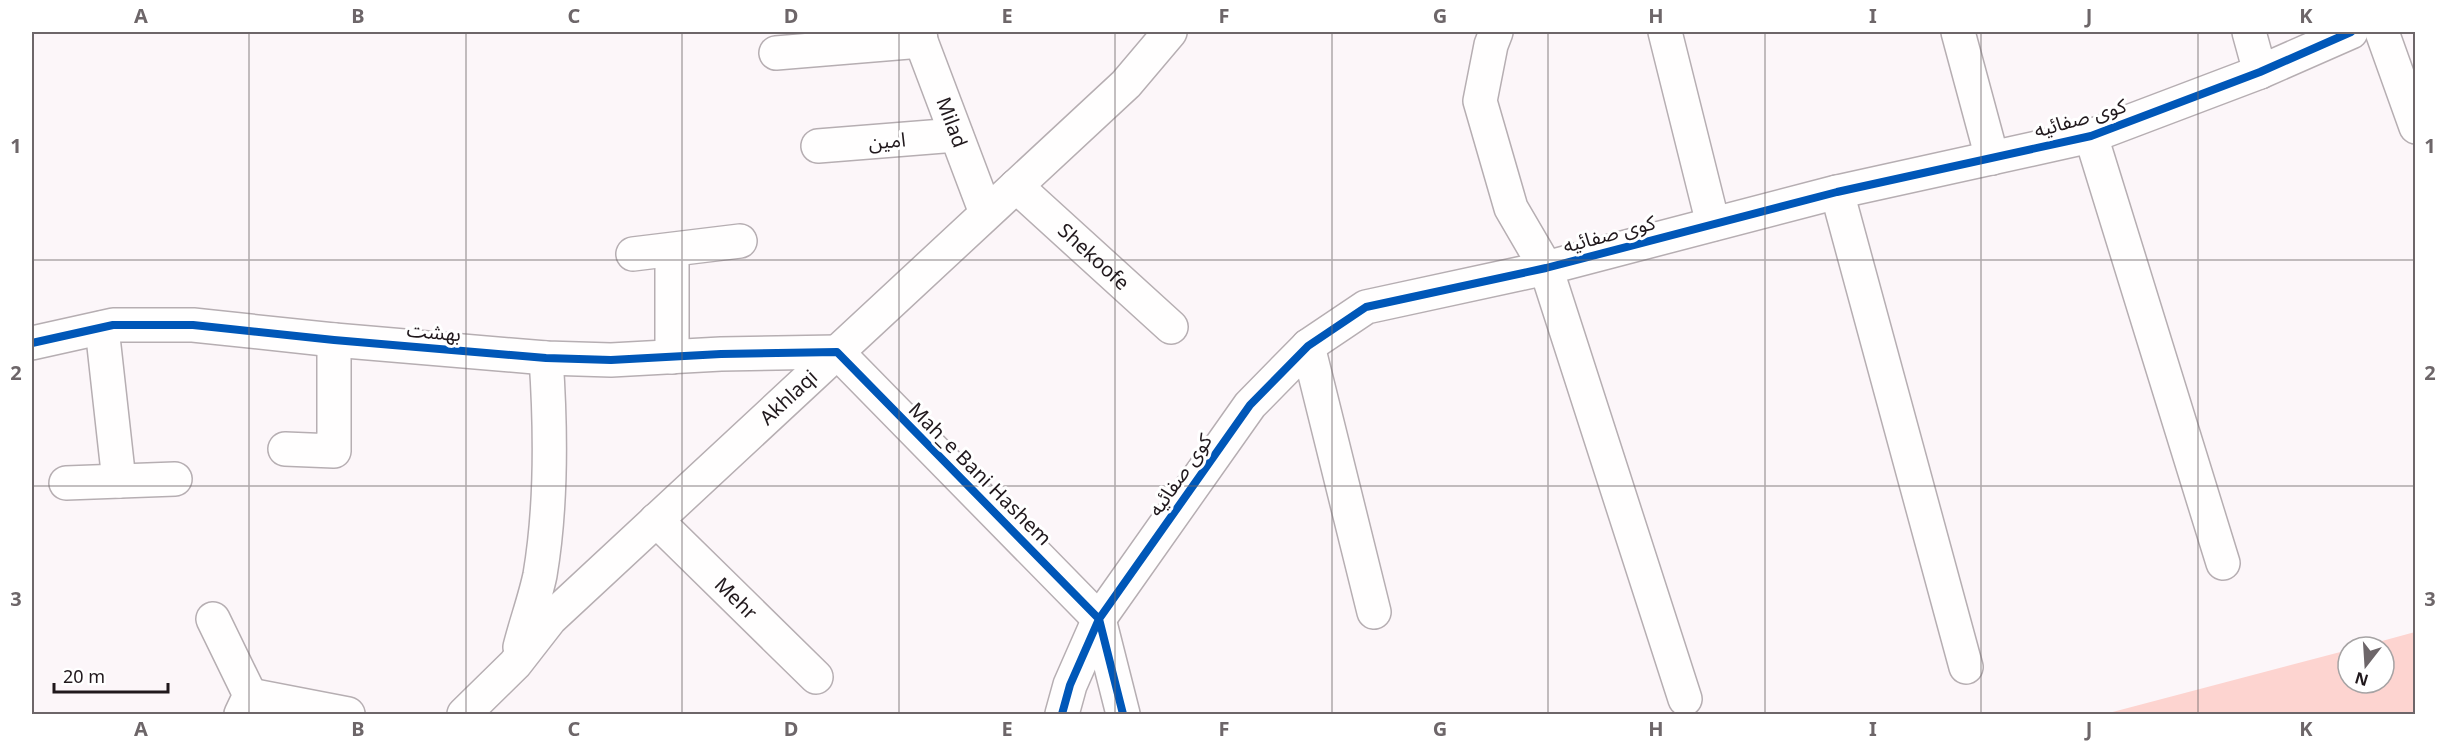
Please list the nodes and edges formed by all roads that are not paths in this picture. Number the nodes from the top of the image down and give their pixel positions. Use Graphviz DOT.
graph roads {
  1 [pos="1170,32"];
  2 [pos="1496,32"];
  3 [pos="1665,32"];
  4 [pos="1958,32"];
  5 [pos="2249,32"];
  6 [pos="2351,32"];
  7 [pos="2382,32"];
  8 [pos="921,36"];
  9 [pos="1143,46"];
  10 [pos="776,53"];
  11 [pos="2260,72"];
  12 [pos="2415,127"];
  13 [pos="956,135"];
  14 [pos="2091,136"];
  15 [pos="818,146"];
  16 [pos="1992,158"];
  17 [pos="1016,186"];
  18 [pos="1837,192"];
  19 [pos="986,213"];
  20 [pos="1713,224"];
  21 [pos="740,241"];
  22 [pos="672,250"];
  23 [pos="633,254"];
  24 [pos="1546,268"];
  25 [pos="1171,327"];
  26 [pos="102,328"];
  27 [pos="334,340"];
  28 [pos="32,343"];
  29 [pos="1308,346"];
  30 [pos="837,352"];
  31 [pos="672,357"];
  32 [pos="546,358"];
  33 [pos="285,449"];
  34 [pos="175,479"];
  35 [pos="118,481"];
  36 [pos="66,483"];
  37 [pos="656,520"];
  38 [pos="2223,563"];
  39 [pos="1374,612"];
  40 [pos="1099,619"];
  41 [pos="213,620"];
  42 [pos="515,664"];
  43 [pos="1966,667"];
  44 [pos="816,678"];
  45 [pos="1685,699"];
  46 [pos="245,705"];
  47 [pos="478,710"];
  48 [pos="348,714"];
  49 [pos="1062,714"];
  50 [pos="1123,714"];
  1 -- 9 [label="street, Akhlaqi"];
  2 -- 24 [label="street"];
  3 -- 20 [label="street"];
  4 -- 16 [label="street"];
  5 -- 11 [label="street"];
  6 -- 11 [label="street, کوی صفائیه"];
  7 -- 12 [label="street"];
  8 -- 10 [label="street"];
  8 -- 13 [label="street, Milad"];
  9 -- 17 [label="street, Akhlaqi"];
  11 -- 14 [label="street, کوی صفائیه"];
  13 -- 15 [label="street, امین"];
  13 -- 19 [label="street, Milad"];
  14 -- 16 [label="street, کوی صفائیه"];
  14 -- 38 [label="street"];
  16 -- 18 [label="street, کوی صفائیه"];
  17 -- 19 [label="street, Akhlaqi"];
  17 -- 25 [label="street, Shekoofe"];
  18 -- 20 [label="street, کوی صفائیه"];
  18 -- 43 [label="street"];
  19 -- 30 [label="street, Akhlaqi"];
  20 -- 24 [label="street, کوی صفائیه"];
  21 -- 22 [label="street"];
  22 -- 23 [label="street"];
  22 -- 31 [label="street"];
  24 -- 29 [label="street, کوی صفائیه"];
  24 -- 45 [label="street"];
  26 -- 27 [label="street, بهشت"];
  26 -- 28 [label="street, بهشت"];
  26 -- 35 [label="street"];
  27 -- 32 [label="street, بهشت"];
  27 -- 33 [label="street"];
  29 -- 39 [label="street"];
  29 -- 40 [label="street, کوی صفائیه"];
  30 -- 31 [label="street, بهشت"];
  30 -- 37 [label="street, Akhlaqi"];
  30 -- 40 [label="street, Mah_e Bani Hashem"];
  31 -- 32 [label="street, بهشت"];
  32 -- 42 [label="street"];
  34 -- 35 [label="street"];
  35 -- 36 [label="street"];
  37 -- 42 [label="street, Akhlaqi"];
  37 -- 44 [label="street, Mehr"];
  40 -- 49 [label="street, کوی صفائیه"];
  40 -- 50 [label="street"];
  41 -- 46 [label="street"];
  42 -- 47 [label="street, Akhlaqi"];
  46 -- 48 [label="street"];
}
